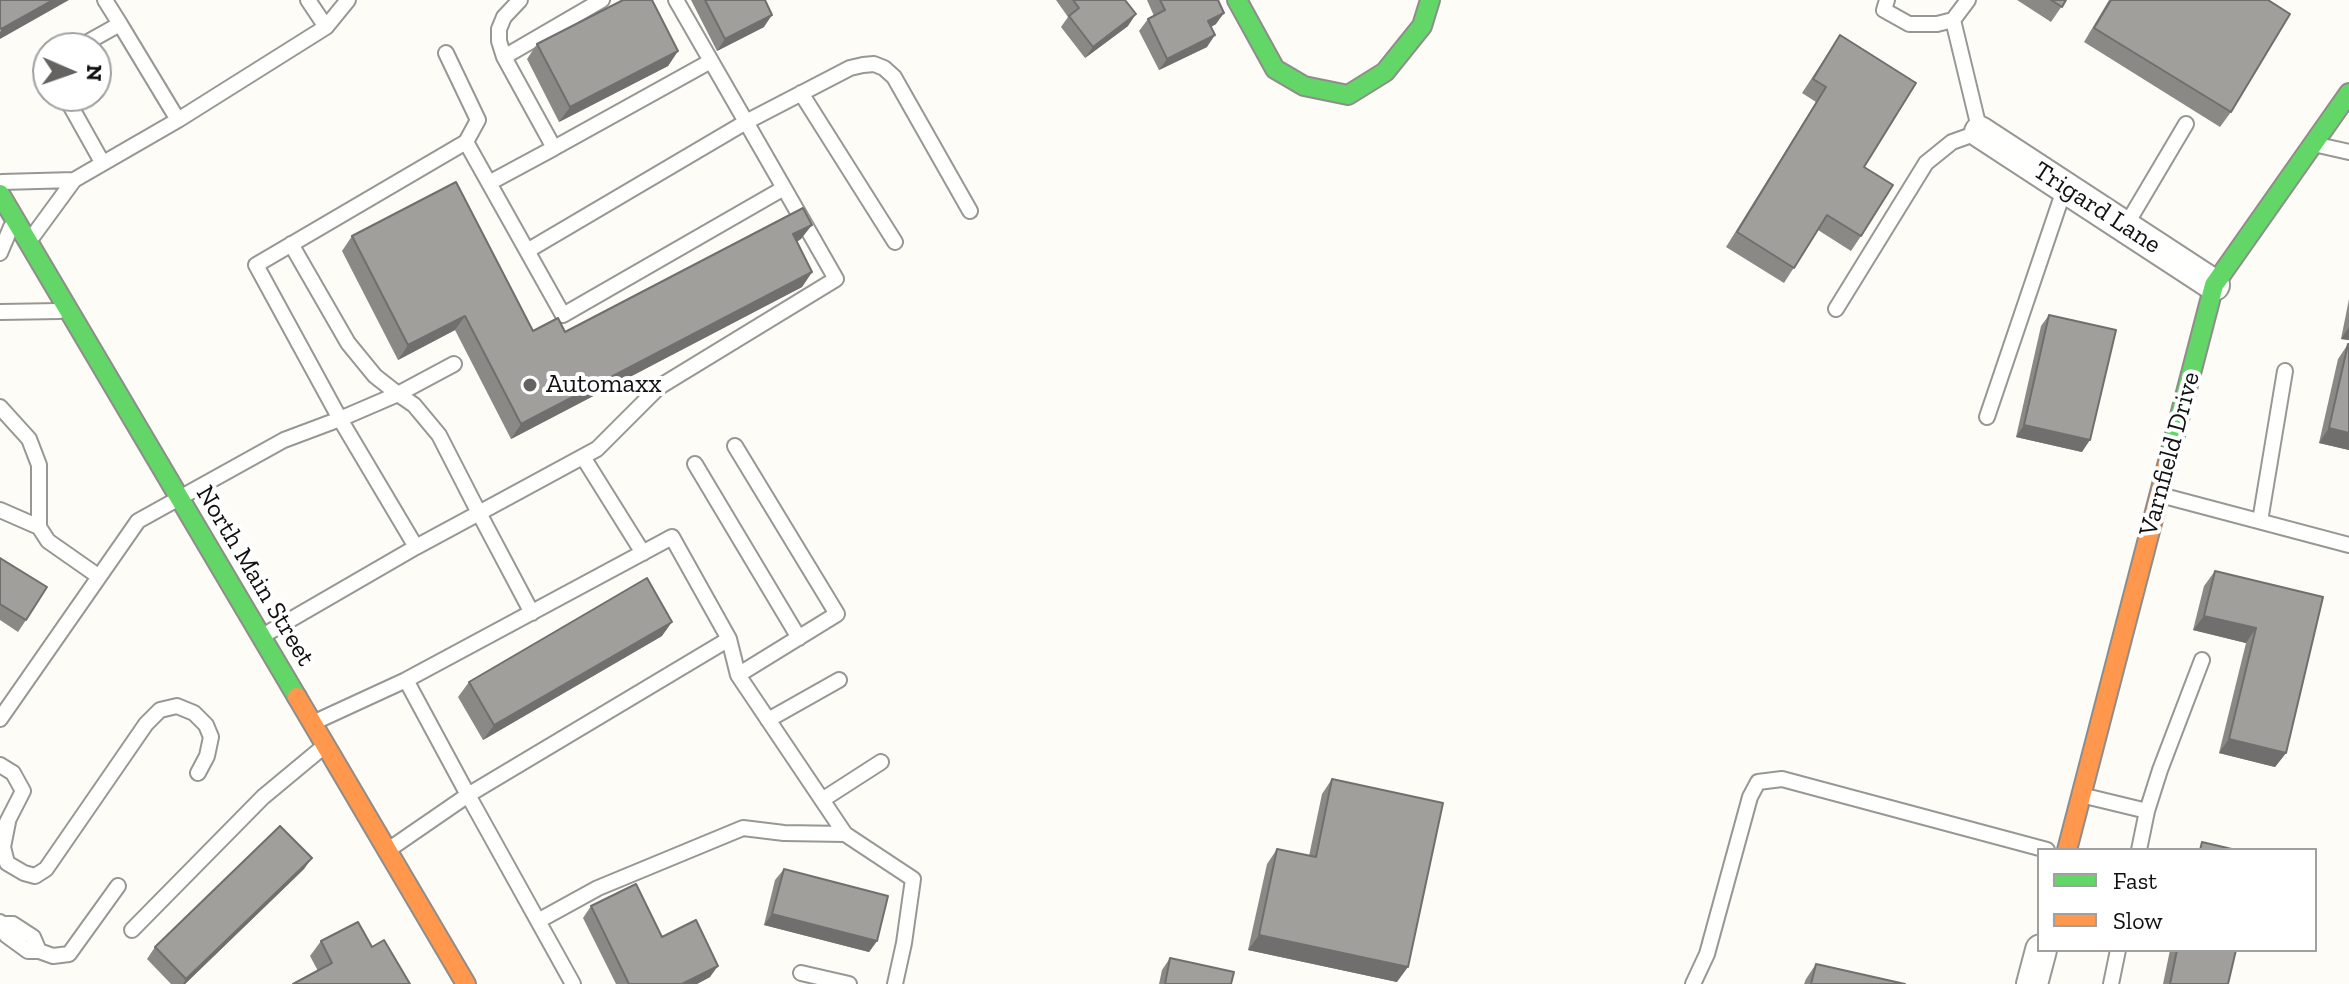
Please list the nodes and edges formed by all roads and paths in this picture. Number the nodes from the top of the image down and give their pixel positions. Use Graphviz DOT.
graph roads {
  1 [pos="105,0"];
  2 [pos="308,0"];
  3 [pos="348,0"];
  4 [pos="520,0"];
  5 [pos="602,0"];
  6 [pos="676,0"];
  7 [pos="1237,0"];
  8 [pos="1430,0"];
  9 [pos="1887,0"];
  10 [pos="1968,0"];
  11 [pos="1953,20"];
  12 [pos="120,24"];
  13 [pos="326,27"];
  14 [pos="106,32"];
  15 [pos="446,53"];
  16 [pos="504,57"];
  17 [pos="711,61"];
  18 [pos="801,93"];
  19 [pos="2349,93"];
  20 [pos="74,112"];
  21 [pos="178,120"];
  22 [pos="746,122"];
  23 [pos="2186,124"];
  24 [pos="1980,132"];
  25 [pos="466,142"];
  26 [pos="2313,144"];
  27 [pos="554,148"];
  28 [pos="2349,152"];
  29 [pos="102,162"];
  30 [pos="74,180"];
  31 [pos="0,182"];
  32 [pos="489,183"];
  33 [pos="2065,187"];
  34 [pos="784,188"];
  35 [pos="0,194"];
  36 [pos="970,211"];
  37 [pos="14,219"];
  38 [pos="2125,227"];
  39 [pos="895,242"];
  40 [pos="28,243"];
  41 [pos="291,244"];
  42 [pos="527,251"];
  43 [pos="0,253"];
  44 [pos="2214,285"];
  45 [pos="1836,309"];
  46 [pos="67,311"];
  47 [pos="0,312"];
  48 [pos="454,364"];
  49 [pos="2285,371"];
  50 [pos="398,394"];
  51 [pos="0,407"];
  52 [pos="1987,417"];
  53 [pos="340,419"];
  54 [pos="735,446"];
  55 [pos="583,457"];
  56 [pos="695,464"];
  57 [pos="2160,495"];
  58 [pos="179,497"];
  59 [pos="0,510"];
  60 [pos="479,513"];
  61 [pos="2260,521"];
  62 [pos="39,527"];
  63 [pos="2349,545"];
  64 [pos="416,547"];
  65 [pos="643,553"];
  66 [pos="98,576"];
  67 [pos="532,613"];
  68 [pos="261,636"];
  69 [pos="799,638"];
  70 [pos="729,639"];
  71 [pos="2202,660"];
  72 [pos="738,675"];
  73 [pos="406,680"];
  74 [pos="839,680"];
  75 [pos="0,719"];
  76 [pos="768,720"];
  77 [pos="313,723"];
  78 [pos="325,745"];
  79 [pos="881,762"];
  80 [pos="0,765"];
  81 [pos="198,773"];
  82 [pos="468,795"];
  83 [pos="2081,795"];
  84 [pos="822,800"];
  85 [pos="2147,811"];
  86 [pos="8,822"];
  87 [pos="845,834"];
  88 [pos="0,836"];
  89 [pos="2040,848"];
  90 [pos="2068,848"];
  91 [pos="2139,848"];
  92 [pos="387,850"];
  93 [pos="118,886"];
  94 [pos="538,921"];
  95 [pos="1,923"];
  96 [pos="132,930"];
  97 [pos="2040,952"];
  98 [pos="2118,952"];
  99 [pos="801,973"];
  100 [pos="466,984"];
  101 [pos="573,984"];
  102 [pos="849,984"];
  103 [pos="895,984"];
  104 [pos="1693,984"];
  105 [pos="2032,984"];
  106 [pos="2111,984"];
  1 -- 12 [label="lane"];
  2 -- 13 [label="lane"];
  3 -- 13 [label="lane"];
  4 -- 16 [label="lane"];
  5 -- 16 [label="lane"];
  6 -- 17 [label="lane"];
  7 -- 8 [label="street"];
  9 -- 11 [label="lane"];
  10 -- 11 [label="lane"];
  11 -- 24 [label="lane"];
  12 -- 14 [label="lane"];
  12 -- 21 [label="lane"];
  13 -- 21 [label="lane"];
  15 -- 25 [label="lane"];
  16 -- 27 [label="lane"];
  17 -- 22 [label="lane"];
  17 -- 27 [label="lane"];
  18 -- 22 [label="lane"];
  18 -- 36 [label="lane"];
  18 -- 39 [label="lane"];
  19 -- 26 [label="street, Varnfield Drive"];
  20 -- 29 [label="lane"];
  21 -- 29 [label="lane"];
  22 -- 34 [label="lane"];
  22 -- 42 [label="lane"];
  23 -- 38 [label="lane"];
  24 -- 33 [label="street, Trigard Lane"];
  24 -- 45 [label="lane"];
  25 -- 32 [label="lane"];
  25 -- 41 [label="lane"];
  26 -- 28 [label="lane"];
  26 -- 44 [label="street, Varnfield Drive"];
  27 -- 32 [label="lane"];
  29 -- 30 [label="lane"];
  30 -- 31 [label="lane"];
  30 -- 40 [label="lane"];
  32 -- 42 [label="lane"];
  33 -- 38 [label="street, Trigard Lane"];
  33 -- 52 [label="lane"];
  34 -- 42 [label="lane"];
  34 -- 55 [label="lane"];
  35 -- 37 [label="street, North Main Street"];
  37 -- 40 [label="street, North Main Street"];
  37 -- 43 [label="lane"];
  38 -- 44 [label="street, Trigard Lane"];
  40 -- 46 [label="street, North Main Street"];
  41 -- 50 [label="lane"];
  41 -- 53 [label="lane"];
  44 -- 57 [label="street, Varnfield Drive"];
  46 -- 47 [label="lane"];
  46 -- 58 [label="street, North Main Street"];
  48 -- 50 [label="lane"];
  49 -- 61 [label="lane"];
  50 -- 53 [label="lane"];
  50 -- 60 [label="lane"];
  51 -- 62 [label="lane"];
  53 -- 58 [label="lane"];
  53 -- 64 [label="lane"];
  54 -- 69 [label="lane"];
  55 -- 60 [label="lane"];
  55 -- 65 [label="lane"];
  56 -- 69 [label="lane"];
  57 -- 61 [label="lane"];
  57 -- 83 [label="street, Varnfield Drive"];
  58 -- 66 [label="lane"];
  58 -- 68 [label="street, North Main Street"];
  59 -- 62 [label="lane"];
  60 -- 64 [label="lane"];
  60 -- 67 [label="lane"];
  61 -- 63 [label="lane"];
  62 -- 66 [label="lane"];
  64 -- 68 [label="lane"];
  65 -- 67 [label="lane"];
  65 -- 70 [label="lane"];
  66 -- 75 [label="lane"];
  67 -- 73 [label="lane"];
  68 -- 77 [label="street, North Main Street"];
  69 -- 72 [label="lane"];
  70 -- 72 [label="lane"];
  70 -- 82 [label="lane"];
  71 -- 85 [label="lane"];
  72 -- 76 [label="lane"];
  73 -- 77 [label="lane"];
  73 -- 82 [label="lane"];
  74 -- 76 [label="lane"];
  76 -- 84 [label="lane"];
  77 -- 78 [label="street, North Main Street"];
  78 -- 92 [label="street, North Main Street"];
  78 -- 96 [label="lane"];
  79 -- 84 [label="lane"];
  80 -- 86 [label="lane"];
  81 -- 86 [label="lane"];
  82 -- 92 [label="lane"];
  82 -- 94 [label="lane"];
  83 -- 85 [label="lane"];
  83 -- 90 [label="street, Varnfield Drive"];
  84 -- 87 [label="lane"];
  85 -- 91 [label="lane"];
  86 -- 88 [label="lane"];
  87 -- 94 [label="lane"];
  87 -- 103 [label="lane"];
  89 -- 104 [label="lane"];
  92 -- 100 [label="street, North Main Street"];
  93 -- 95 [label="lane"];
  94 -- 101 [label="lane"];
  97 -- 105 [label="street"];
  98 -- 106 [label="lane"];
  99 -- 102 [label="lane"];
}
